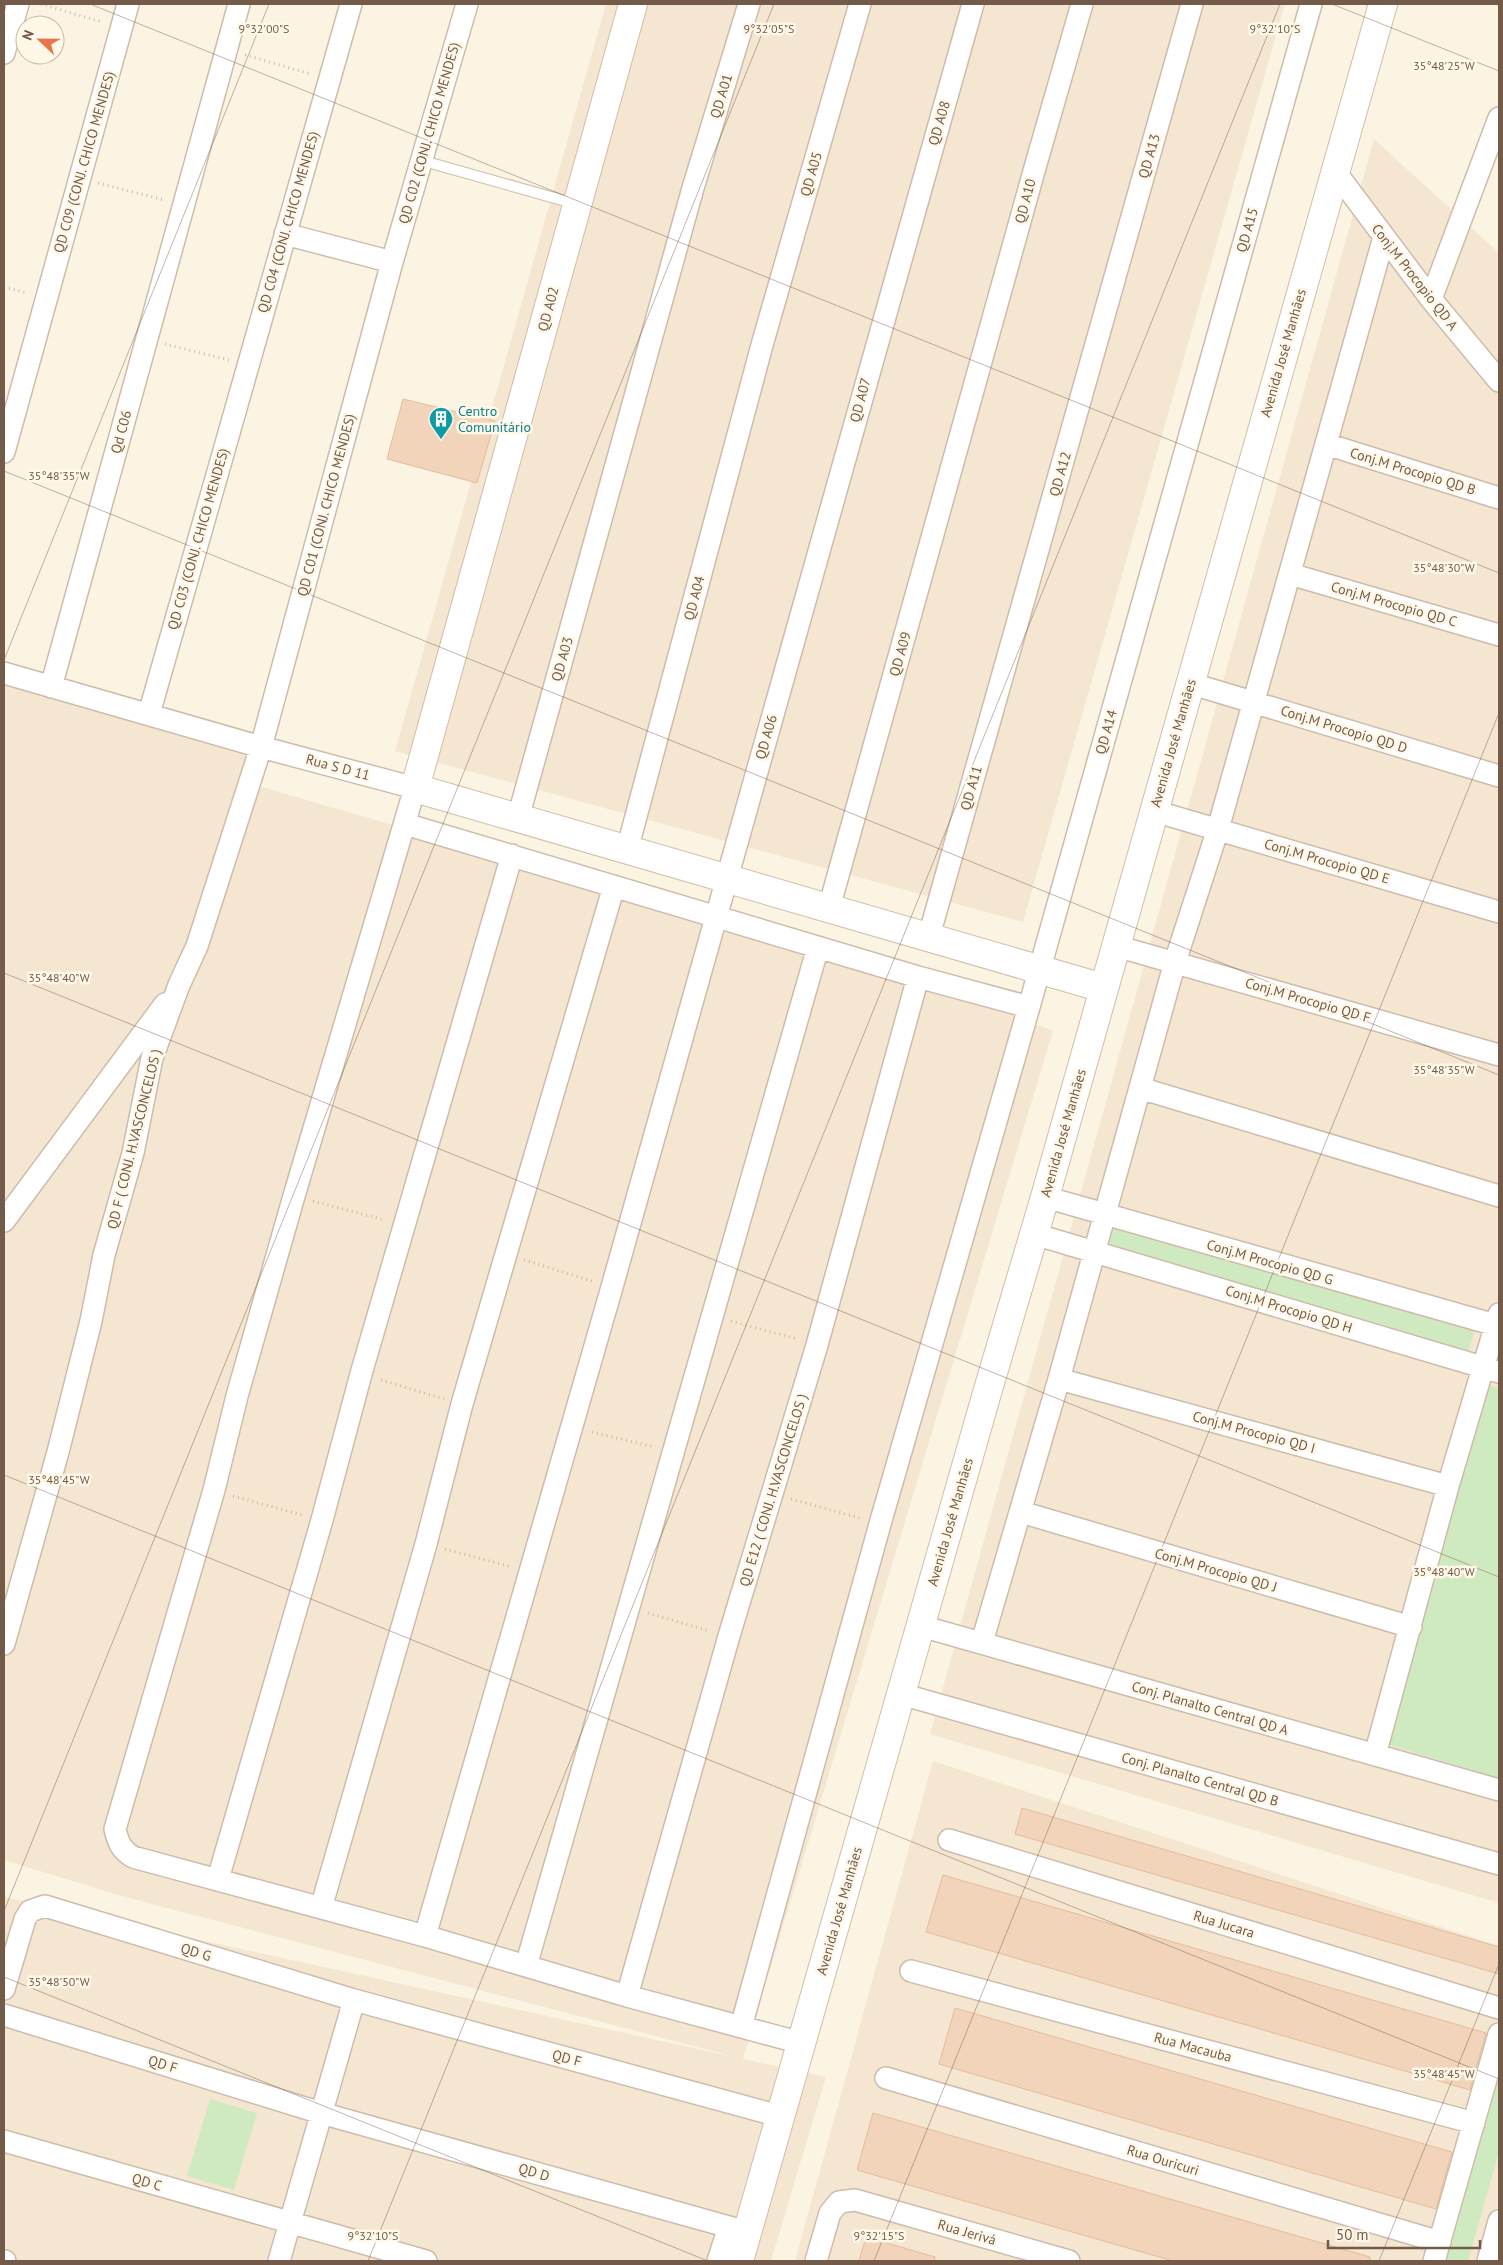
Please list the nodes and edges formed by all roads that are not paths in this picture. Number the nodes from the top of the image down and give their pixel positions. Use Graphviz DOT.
graph roads {
  1 [pos="18,4"];
  2 [pos="128,4"];
  3 [pos="239,4"];
  4 [pos="351,4"];
  5 [pos="467,4"];
  6 [pos="633,4"];
  7 [pos="749,4"];
  8 [pos="860,4"];
  9 [pos="973,4"];
  10 [pos="1082,4"];
  11 [pos="1192,4"];
  12 [pos="1311,4"];
  13 [pos="1383,4"];
  14 [pos="4,53"];
  15 [pos="1499,118"];
  16 [pos="420,160"];
  17 [pos="1334,170"];
  18 [pos="577,204"];
  19 [pos="286,234"];
  20 [pos="1384,237"];
  21 [pos="904,242"];
  22 [pos="392,262"];
  23 [pos="1431,299"];
  24 [pos="1106,308"];
  25 [pos="762,345"];
  26 [pos="247,365"];
  27 [pos="1499,381"];
  28 [pos="971,399"];
  29 [pos="1326,444"];
  30 [pos="4,452"];
  31 [pos="1183,457"];
  32 [pos="1499,498"];
  33 [pos="607,500"];
  34 [pos="817,558"];
  35 [pos="1290,574"];
  36 [pos="1499,634"];
  37 [pos="1014,640"];
  38 [pos="4,673"];
  39 [pos="1190,683"];
  40 [pos="51,687"];
  41 [pos="1253,702"];
  42 [pos="149,714"];
  43 [pos="261,747"];
  44 [pos="1499,776"];
  45 [pos="415,788"];
  46 [pos="1154,811"];
  47 [pos="518,818"];
  48 [pos="405,824"];
  49 [pos="1218,829"];
  50 [pos="627,850"];
  51 [pos="512,855"];
  52 [pos="726,879"];
  53 [pos="614,886"];
  54 [pos="829,908"];
  55 [pos="1499,912"];
  56 [pos="716,916"];
  57 [pos="929,936"];
  58 [pos="1116,946"];
  59 [pos="818,947"];
  60 [pos="1175,962"];
  61 [pos="1039,968"];
  62 [pos="918,977"];
  63 [pos="179,985"];
  64 [pos="1103,988"];
  65 [pos="1029,1007"];
  66 [pos="1499,1055"];
  67 [pos="1140,1088"];
  68 [pos="1499,1196"];
  69 [pos="1045,1198"];
  70 [pos="1106,1215"];
  71 [pos="4,1221"];
  72 [pos="1034,1234"];
  73 [pos="1094,1251"];
  74 [pos="1498,1322"];
  75 [pos="1492,1369"];
  76 [pos="1060,1379"];
  77 [pos="1448,1486"];
  78 [pos="1021,1512"];
  79 [pos="921,1626"];
  80 [pos="1411,1627"];
  81 [pos="982,1642"];
  82 [pos="4,1644"];
  83 [pos="901,1694"];
  84 [pos="1375,1756"];
  85 [pos="1499,1790"];
  86 [pos="949,1840"];
  87 [pos="1499,1864"];
  88 [pos="218,1879"];
  89 [pos="320,1908"];
  90 [pos="424,1936"];
  91 [pos="526,1966"];
  92 [pos="911,1971"];
  93 [pos="4,1989"];
  94 [pos="627,1996"];
  95 [pos="354,2000"];
  96 [pos="1499,2008"];
  97 [pos="4,2015"];
  98 [pos="741,2027"];
  99 [pos="1499,2034"];
  100 [pos="801,2043"];
  101 [pos="886,2078"];
  102 [pos="321,2112"];
  103 [pos="780,2116"];
  104 [pos="1474,2122"];
  105 [pos="4,2141"];
  106 [pos="1499,2221"];
  107 [pos="290,2223"];
  108 [pos="738,2230"];
  109 [pos="1437,2252"];
  110 [pos="1492,2259"];
  111 [pos="279,2261"];
  112 [pos="426,2261"];
  113 [pos="718,2261"];
  114 [pos="739,2261"];
  115 [pos="816,2261"];
  116 [pos="1069,2261"];
  1 -- 14 [label="street"];
  2 -- 30 [label="street, QD C09 (CONJ. CHICO MENDES)"];
  3 -- 40 [label="street, Qd C06"];
  4 -- 19 [label="street, QD C04 (CONJ. CHICO MENDES)"];
  5 -- 16 [label="street, QD C02 (CONJ. CHICO MENDES)"];
  6 -- 18 [label="street, QD A02"];
  7 -- 33 [label="street, QD A01"];
  8 -- 25 [label="street, QD A05"];
  9 -- 21 [label="street, QD A08"];
  10 -- 28 [label="street, QD A10"];
  11 -- 24 [label="street, QD A13"];
  12 -- 31 [label="street, QD A15"];
  13 -- 17 [label="street, Avenida José Manhães"];
  15 -- 23 [label="street"];
  16 -- 18 [label="lane"];
  16 -- 22 [label="street, QD C02 (CONJ. CHICO MENDES)"];
  17 -- 20 [label="street, Conj.M Procopio QD A"];
  17 -- 39 [label="street, Avenida José Manhães"];
  18 -- 45 [label="street, QD A02"];
  19 -- 22 [label="street"];
  19 -- 26 [label="street, QD C04 (CONJ. CHICO MENDES)"];
  20 -- 23 [label="street, Conj.M Procopio QD A"];
  20 -- 29 [label="street"];
  21 -- 34 [label="street, QD A07"];
  22 -- 43 [label="street, QD C01 (CONJ. CHICO MENDES)"];
  23 -- 27 [label="street, Conj.M Procopio QD A"];
  24 -- 37 [label="street, QD A12"];
  25 -- 50 [label="street, QD A04"];
  26 -- 42 [label="street, QD C03 (CONJ. CHICO MENDES)"];
  28 -- 54 [label="street, QD A09"];
  29 -- 32 [label="street, Conj.M Procopio QD B"];
  29 -- 35 [label="street"];
  31 -- 61 [label="street, QD A14"];
  33 -- 47 [label="street, QD A03"];
  34 -- 52 [label="street, QD A06"];
  35 -- 36 [label="street, Conj.M Procopio QD C"];
  35 -- 41 [label="street"];
  37 -- 57 [label="street, QD A11"];
  38 -- 40 [label="street, Rua S D 11"];
  39 -- 41 [label="street, Conj.M Procopio QD D"];
  39 -- 46 [label="street, Avenida José Manhães"];
  40 -- 42 [label="street, Rua S D 11"];
  41 -- 44 [label="street, Conj.M Procopio QD D"];
  41 -- 49 [label="street"];
  42 -- 43 [label="street, Rua S D 11"];
  43 -- 45 [label="street, Rua S D 11"];
  43 -- 63 [label="street, QD F ( CONJ. H.VASCONCELOS )"];
  45 -- 47 [label="street"];
  45 -- 48 [label="street"];
  46 -- 49 [label="street, Conj.M Procopio QD E"];
  46 -- 58 [label="street, Avenida José Manhães"];
  47 -- 50 [label="street"];
  48 -- 51 [label="street"];
  48 -- 88 [label="street"];
  49 -- 55 [label="street, Conj.M Procopio QD E"];
  49 -- 60 [label="street"];
  50 -- 52 [label="street"];
  51 -- 53 [label="street"];
  51 -- 88 [label="street"];
  52 -- 54 [label="street"];
  52 -- 56 [label="street, QD A06"];
  53 -- 56 [label="street"];
  53 -- 89 [label="street"];
  54 -- 57 [label="street"];
  56 -- 59 [label="street"];
  56 -- 90 [label="street, QD A06"];
  57 -- 61 [label="street"];
  58 -- 60 [label="street, Conj.M Procopio QD F"];
  58 -- 64 [label="street, Avenida José Manhães"];
  59 -- 62 [label="street"];
  59 -- 91 [label="street"];
  60 -- 66 [label="street, Conj.M Procopio QD F"];
  60 -- 67 [label="street"];
  61 -- 64 [label="street"];
  61 -- 65 [label="street, QD A14"];
  62 -- 65 [label="street"];
  62 -- 94 [label="street, QD E12 ( CONJ. H.VASCONCELOS )"];
  63 -- 71 [label="street"];
  63 -- 82 [label="street, QD F ( CONJ. H.VASCONCELOS )"];
  64 -- 69 [label="street, Avenida José Manhães"];
  65 -- 98 [label="street, QD A14"];
  67 -- 68 [label="street"];
  67 -- 70 [label="street"];
  69 -- 70 [label="street, Conj.M Procopio QD G"];
  69 -- 72 [label="street, Avenida José Manhães"];
  70 -- 73 [label="street"];
  70 -- 74 [label="street, Conj.M Procopio QD G"];
  72 -- 73 [label="street, Conj.M Procopio QD H"];
  72 -- 79 [label="street, Avenida José Manhães"];
  73 -- 75 [label="street, Conj.M Procopio QD H"];
  73 -- 76 [label="street"];
  74 -- 75 [label="street"];
  75 -- 77 [label="street"];
  76 -- 77 [label="street, Conj.M Procopio QD I"];
  76 -- 78 [label="street"];
  77 -- 80 [label="street"];
  78 -- 80 [label="street, Conj.M Procopio QD J"];
  78 -- 81 [label="street"];
  79 -- 81 [label="street, Conj. Planalto Central QD A"];
  79 -- 83 [label="street, Avenida José Manhães"];
  80 -- 84 [label="street"];
  81 -- 84 [label="street, Conj. Planalto Central QD A"];
  83 -- 87 [label="street, Conj. Planalto Central QD B"];
  83 -- 100 [label="street, Avenida José Manhães"];
  84 -- 85 [label="street, Conj. Planalto Central QD A"];
  86 -- 96 [label="street, Rua Jucara"];
  88 -- 89 [label="street"];
  89 -- 90 [label="street"];
  90 -- 91 [label="street"];
  91 -- 94 [label="street"];
  92 -- 104 [label="street, Rua Macauba"];
  93 -- 95 [label="street, QD G"];
  94 -- 98 [label="street"];
  95 -- 102 [label="street"];
  95 -- 103 [label="street, QD F"];
  97 -- 102 [label="street, QD F"];
  98 -- 100 [label="street"];
  99 -- 104 [label="street"];
  100 -- 103 [label="street, Avenida José Manhães"];
  101 -- 109 [label="street, Rua Ouricuri"];
  102 -- 107 [label="street"];
  102 -- 108 [label="street, QD D"];
  103 -- 108 [label="street, Avenida José Manhães"];
  104 -- 109 [label="street"];
  105 -- 107 [label="street, QD C"];
  106 -- 110 [label="street"];
  107 -- 111 [label="street"];
  107 -- 112 [label="street, QD C"];
  108 -- 113 [label="street"];
  108 -- 114 [label="street, Avenida José Manhães"];
  115 -- 116 [label="street, Rua Jerivá"];
}
